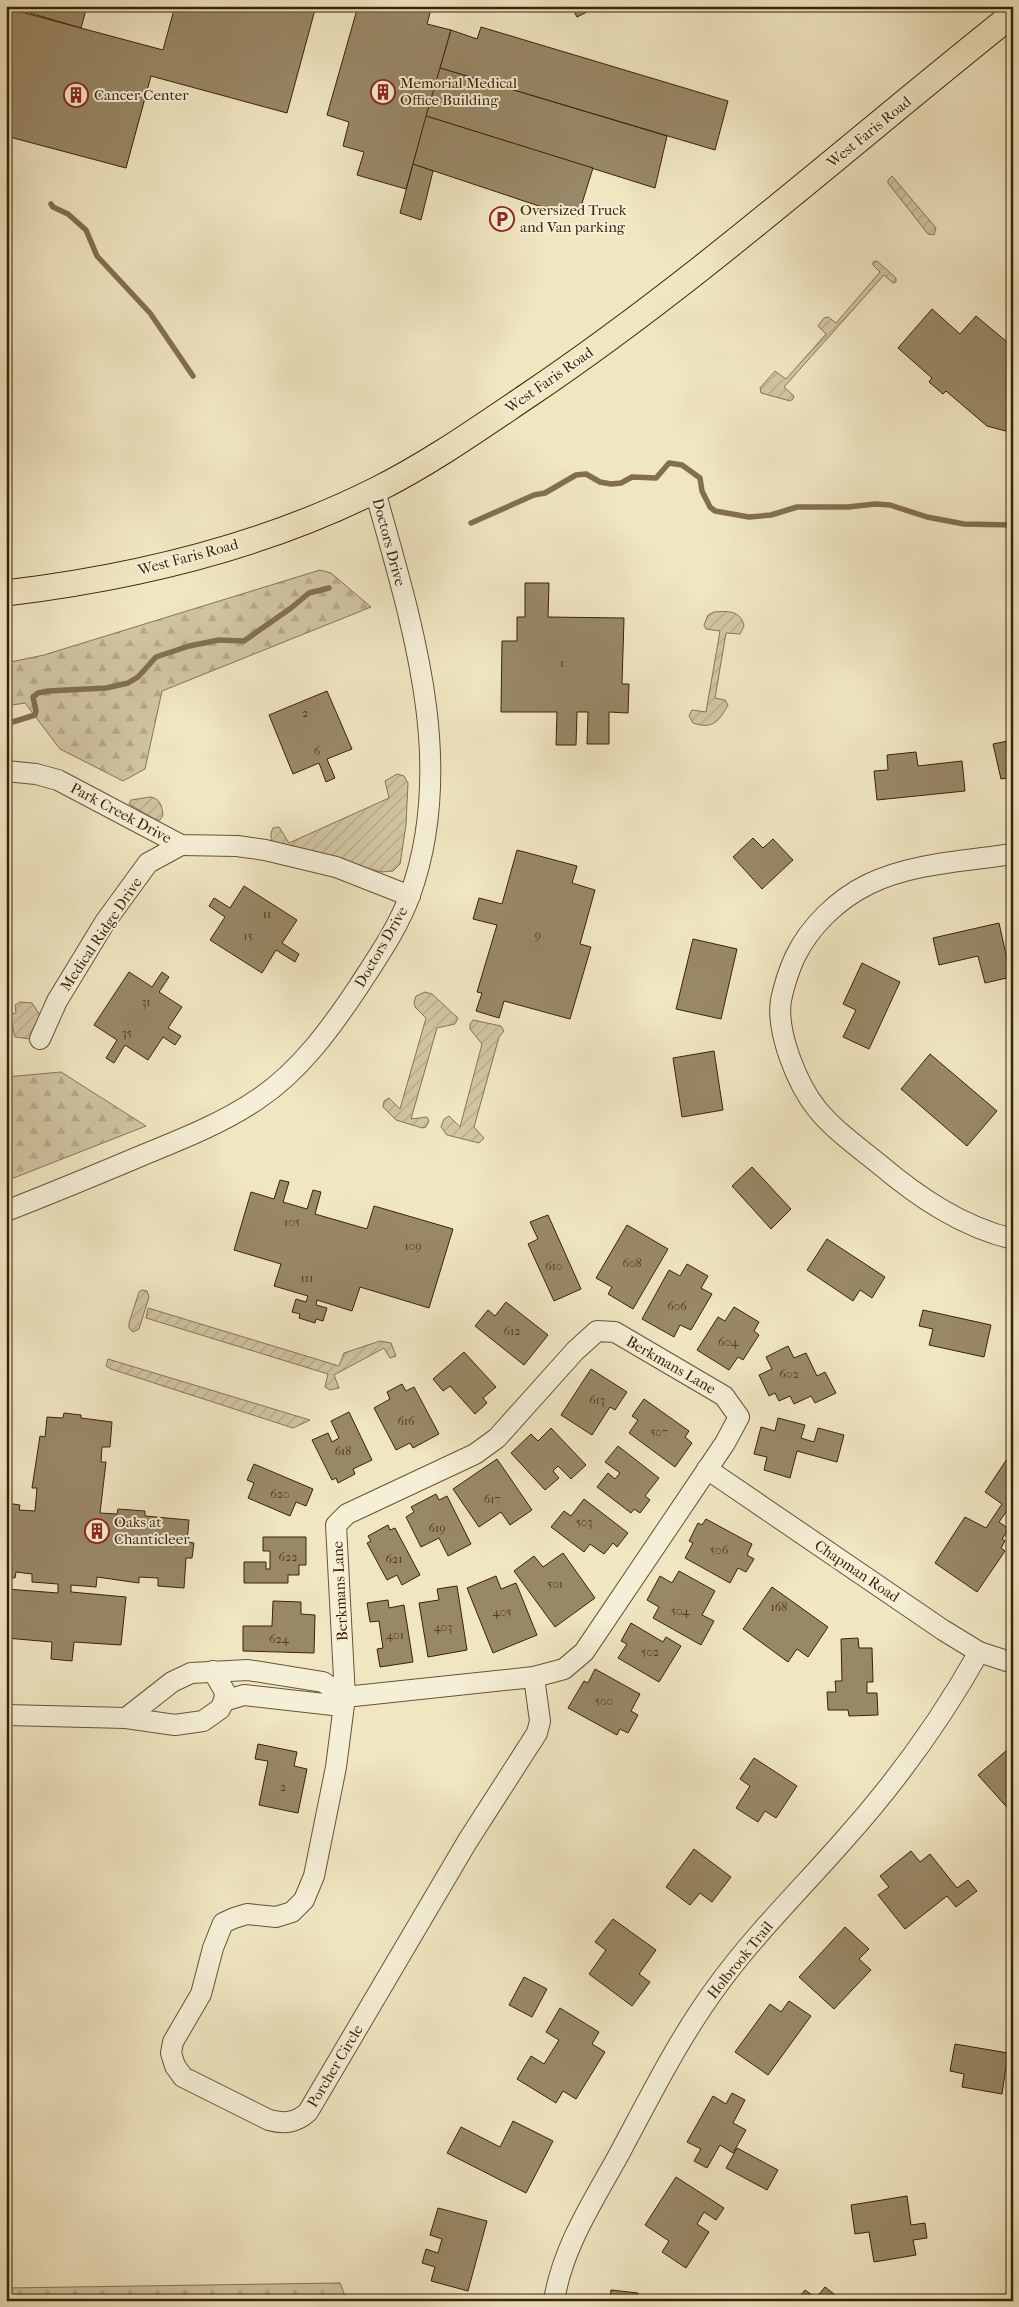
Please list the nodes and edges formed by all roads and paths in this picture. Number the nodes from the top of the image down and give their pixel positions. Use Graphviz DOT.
graph roads {
  1 [pos="1013,14"];
  2 [pos="375,491"];
  3 [pos="6,593"];
  4 [pos="6,770"];
  5 [pos="182,846"];
  6 [pos="1013,854"];
  7 [pos="410,896"];
  8 [pos="40,1039"];
  9 [pos="6,1210"];
  10 [pos="1013,1239"];
  11 [pos="707,1469"];
  12 [pos="979,1652"];
  13 [pos="1013,1663"];
  14 [pos="213,1671"];
  15 [pos="534,1677"];
  16 [pos="345,1697"];
  17 [pos="224,1701"];
  18 [pos="6,1715"];
  19 [pos="126,1718"];
  20 [pos="554,2301"];
  1 -- 2 [label="main road, West Faris Road"];
  2 -- 3 [label="main road, West Faris Road"];
  2 -- 7 [label="street, Doctors Drive"];
  4 -- 5 [label="street, Park Creek Drive"];
  5 -- 7 [label="street, Park Creek Drive"];
  5 -- 8 [label="street, Medical Ridge Drive"];
  6 -- 10 [label="street"];
  7 -- 9 [label="street, Doctors Drive"];
  11 -- 12 [label="street, Chapman Road"];
  11 -- 15 [label="street, Berkmans Lane"];
  11 -- 16 [label="street, Berkmans Lane"];
  12 -- 13 [label="street, Chapman Road"];
  12 -- 20 [label="street, Holbrook Trail"];
  14 -- 16 [label="street"];
  14 -- 17 [label="street"];
  14 -- 19 [label="street"];
  15 -- 16 [label="street, Berkmans Lane"];
  15 -- 16 [label="street, Porcher Circle"];
  16 -- 17 [label="street, Berkmans Lane"];
  17 -- 19 [label="street"];
  18 -- 19 [label="street"];
}
